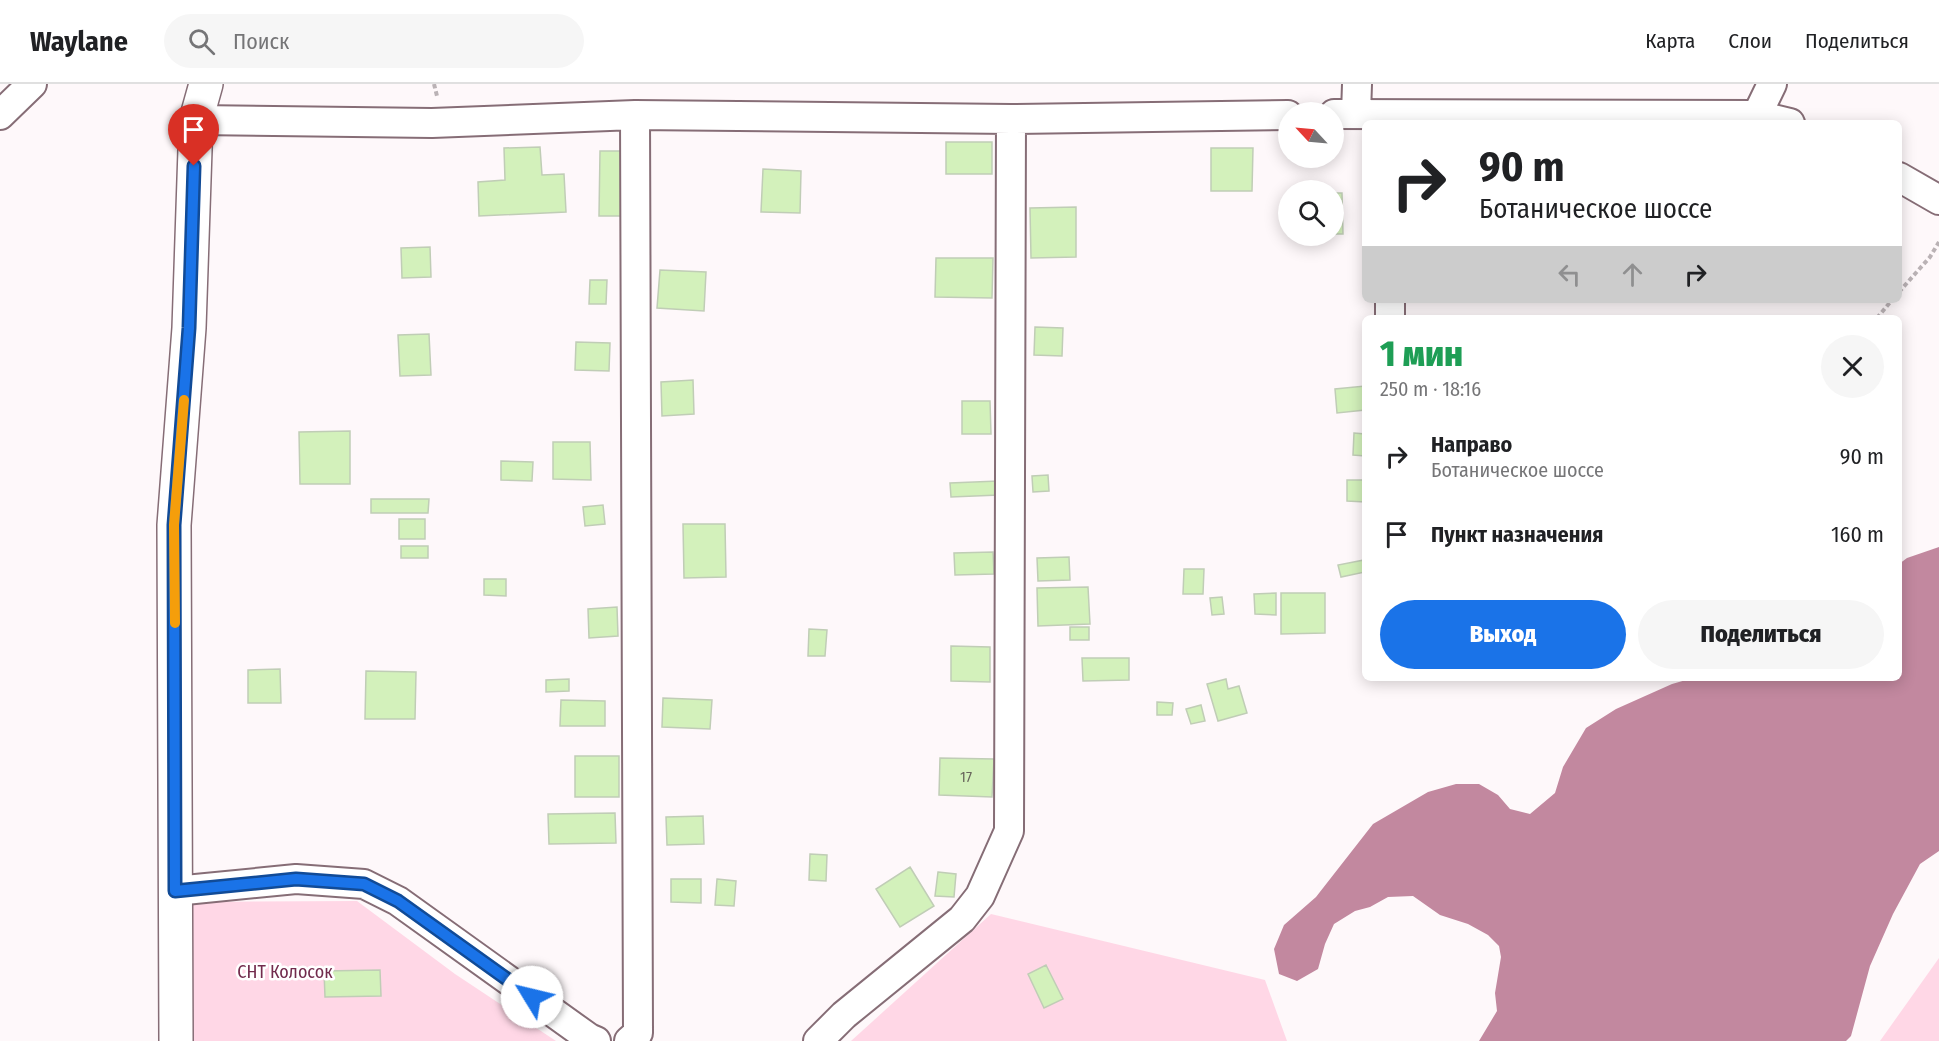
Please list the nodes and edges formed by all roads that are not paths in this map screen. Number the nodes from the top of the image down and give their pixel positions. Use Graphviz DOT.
graph roads {
  1 [pos="32,84"];
  2 [pos="206,84"];
  3 [pos="1357,84"];
  4 [pos="1772,84"];
  5 [pos="1345,114"];
  6 [pos="0,115"];
  7 [pos="635,115"];
  8 [pos="1278,115"];
  9 [pos="1757,115"];
  10 [pos="1388,118"];
  11 [pos="1011,119"];
  12 [pos="196,120"];
  13 [pos="1778,120"];
  14 [pos="1902,179"];
  15 [pos="1939,200"];
  16 [pos="175,891"];
  17 [pos="591,1040"];
  18 [pos="176,1041"];
  19 [pos="629,1041"];
  20 [pos="818,1041"];
  1 -- 6 [label="street"];
  2 -- 12 [label="street"];
  3 -- 5 [label="street"];
  4 -- 9 [label="street"];
  5 -- 10 [label="street"];
  7 -- 11 [label="street"];
  7 -- 12 [label="street"];
  7 -- 19 [label="street"];
  8 -- 11 [label="street"];
  9 -- 10 [label="street"];
  9 -- 13 [label="street"];
  11 -- 20 [label="street"];
  12 -- 16 [label="street"];
  14 -- 15 [label="street"];
  16 -- 17 [label="street"];
  16 -- 18 [label="street"];
}
